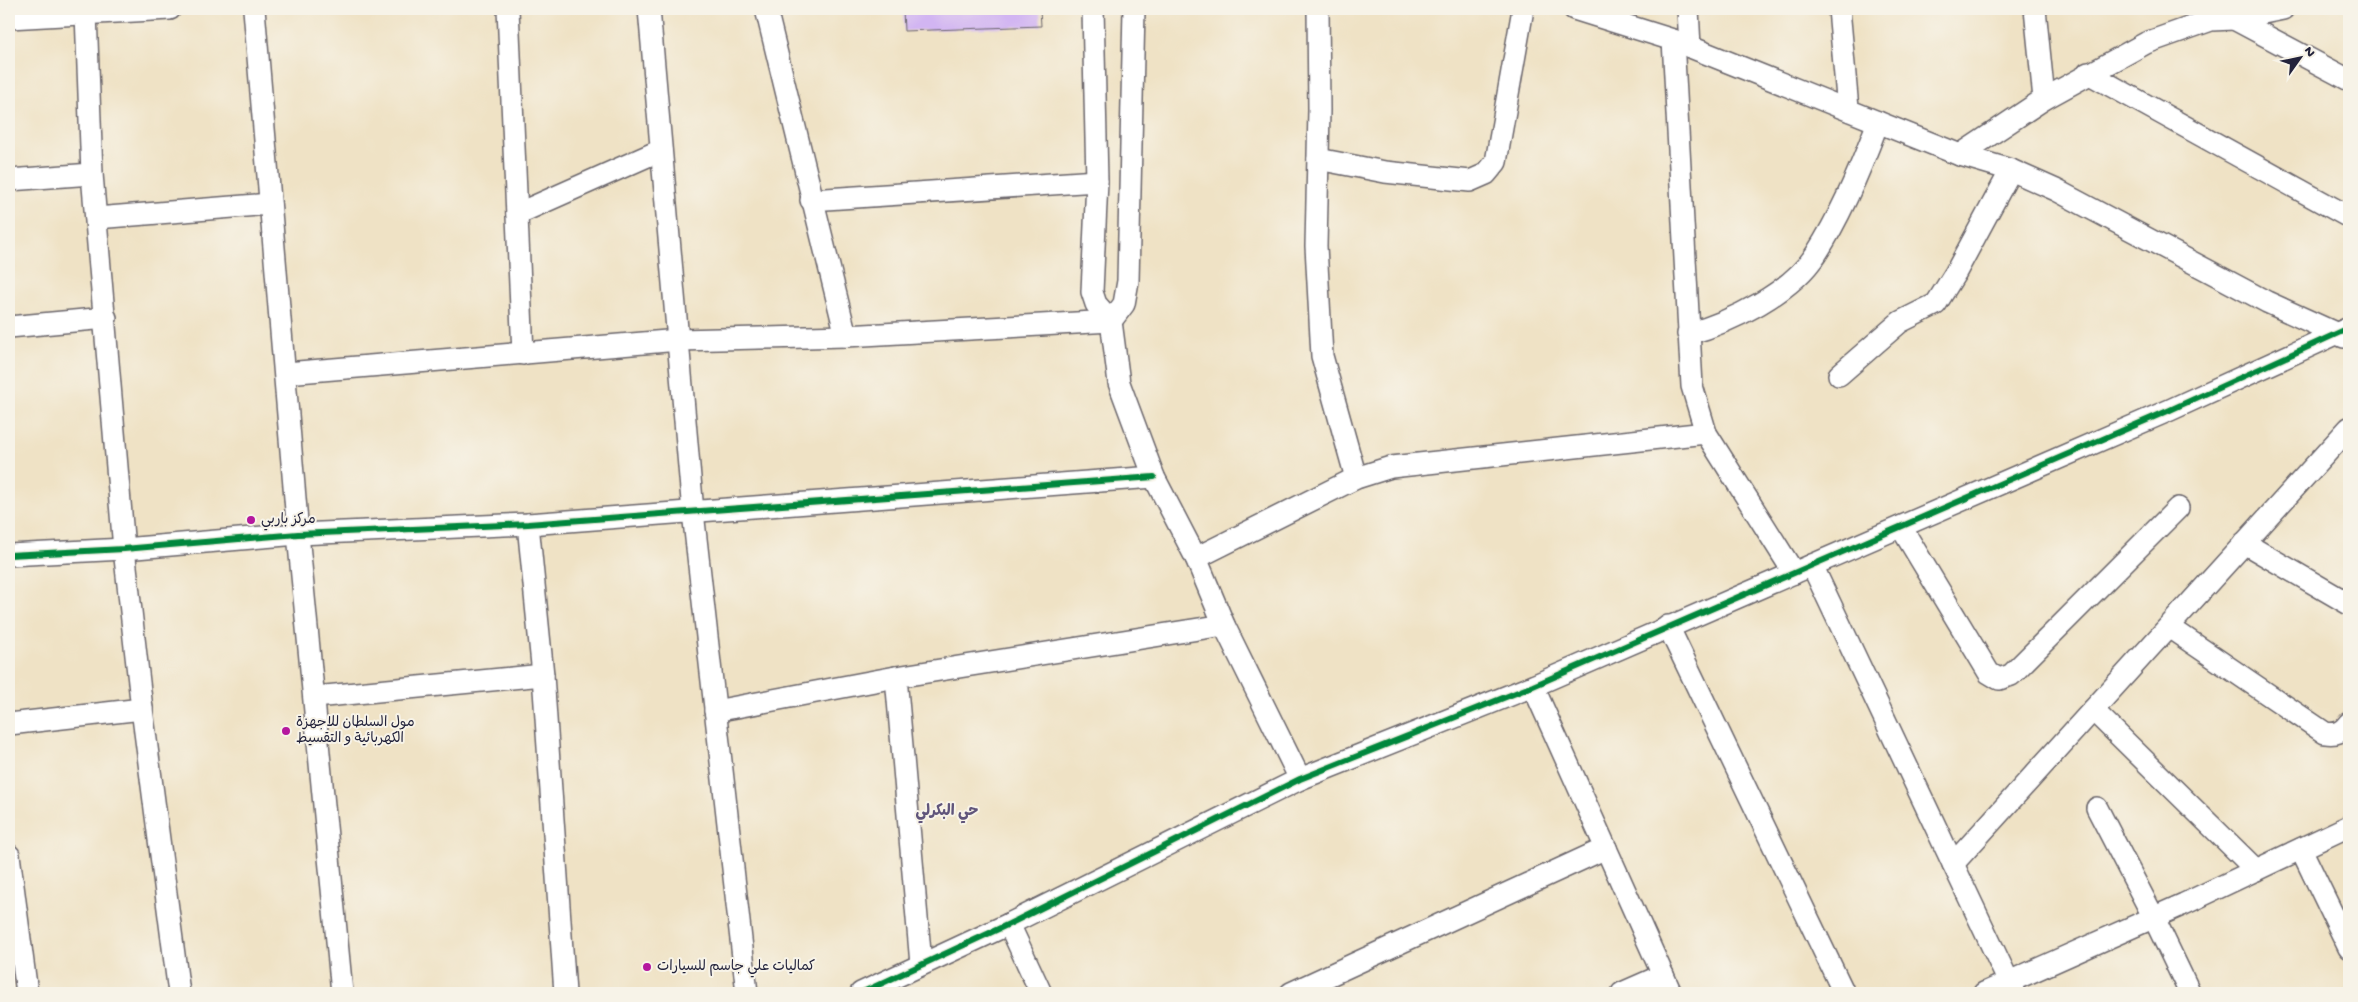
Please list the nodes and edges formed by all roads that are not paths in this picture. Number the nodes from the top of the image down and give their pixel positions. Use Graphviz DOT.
graph roads {
  1 [pos="170,9"];
  2 [pos="254,9"];
  3 [pos="508,9"];
  4 [pos="648,9"];
  5 [pos="766,9"];
  6 [pos="1093,9"];
  7 [pos="1134,9"];
  8 [pos="1318,9"];
  9 [pos="1523,9"];
  10 [pos="1574,9"];
  11 [pos="1688,9"];
  12 [pos="1839,9"];
  13 [pos="2035,9"];
  14 [pos="2283,9"];
  15 [pos="86,13"];
  16 [pos="9,18"];
  17 [pos="2234,19"];
  18 [pos="1682,44"];
  19 [pos="2088,73"];
  20 [pos="2349,80"];
  21 [pos="2044,98"];
  22 [pos="1848,109"];
  23 [pos="1878,122"];
  24 [pos="662,150"];
  25 [pos="1960,155"];
  26 [pos="1318,159"];
  27 [pos="2012,170"];
  28 [pos="92,174"];
  29 [pos="9,180"];
  30 [pos="1097,181"];
  31 [pos="811,200"];
  32 [pos="270,204"];
  33 [pos="517,214"];
  34 [pos="2349,217"];
  35 [pos="96,218"];
  36 [pos="106,318"];
  37 [pos="1111,321"];
  38 [pos="9,327"];
  39 [pos="2345,333"];
  40 [pos="1688,334"];
  41 [pos="846,336"];
  42 [pos="679,340"];
  43 [pos="523,354"];
  44 [pos="286,373"];
  45 [pos="1839,375"];
  46 [pos="2349,428"];
  47 [pos="1706,433"];
  48 [pos="1154,477"];
  49 [pos="1356,478"];
  50 [pos="2178,508"];
  51 [pos="693,512"];
  52 [pos="528,524"];
  53 [pos="1901,527"];
  54 [pos="298,534"];
  55 [pos="2244,544"];
  56 [pos="124,550"];
  57 [pos="9,555"];
  58 [pos="1196,558"];
  59 [pos="1803,569"];
  60 [pos="2349,604"];
  61 [pos="1224,625"];
  62 [pos="1668,626"];
  63 [pos="2169,626"];
  64 [pos="543,675"];
  65 [pos="896,677"];
  66 [pos="1533,686"];
  67 [pos="315,697"];
  68 [pos="142,710"];
  69 [pos="2093,710"];
  70 [pos="716,711"];
  71 [pos="9,724"];
  72 [pos="2349,724"];
  73 [pos="1300,780"];
  74 [pos="2097,808"];
  75 [pos="2349,826"];
  76 [pos="1606,848"];
  77 [pos="2301,849"];
  78 [pos="9,855"];
  79 [pos="1953,864"];
  80 [pos="2256,870"];
  81 [pos="2154,918"];
  82 [pos="1009,924"];
  83 [pos="2349,948"];
  84 [pos="921,964"];
  85 [pos="1667,984"];
  86 [pos="2011,988"];
  87 [pos="882,989"];
  88 [pos="27,993"];
  89 [pos="179,993"];
  90 [pos="342,993"];
  91 [pos="565,993"];
  92 [pos="747,993"];
  93 [pos="861,993"];
  94 [pos="1041,993"];
  95 [pos="1291,993"];
  96 [pos="1622,993"];
  97 [pos="1844,993"];
  98 [pos="1984,993"];
  99 [pos="2190,993"];
  1 -- 15 [label="street"];
  2 -- 32 [label="street"];
  3 -- 33 [label="street"];
  4 -- 24 [label="street"];
  5 -- 31 [label="street"];
  6 -- 30 [label="street"];
  7 -- 37 [label="street"];
  8 -- 26 [label="street"];
  9 -- 26 [label="street"];
  10 -- 18 [label="street"];
  11 -- 18 [label="street"];
  12 -- 22 [label="street"];
  13 -- 21 [label="street"];
  14 -- 17 [label="street"];
  15 -- 16 [label="street"];
  15 -- 28 [label="street"];
  17 -- 19 [label="street"];
  17 -- 20 [label="street"];
  18 -- 22 [label="street"];
  18 -- 40 [label="street"];
  19 -- 21 [label="street"];
  19 -- 34 [label="street"];
  21 -- 25 [label="street"];
  22 -- 23 [label="street"];
  23 -- 25 [label="street"];
  23 -- 40 [label="street"];
  24 -- 33 [label="street"];
  24 -- 42 [label="street"];
  25 -- 27 [label="street"];
  26 -- 49 [label="street"];
  27 -- 39 [label="street"];
  27 -- 45 [label="street"];
  28 -- 29 [label="street"];
  28 -- 35 [label="street"];
  30 -- 31 [label="street"];
  30 -- 37 [label="street"];
  31 -- 41 [label="street"];
  32 -- 35 [label="street"];
  32 -- 44 [label="street"];
  33 -- 43 [label="street"];
  35 -- 36 [label="street"];
  36 -- 38 [label="street"];
  36 -- 56 [label="street"];
  37 -- 41 [label="street"];
  37 -- 48 [label="street"];
  39 -- 53 [label="street"];
  40 -- 47 [label="street"];
  41 -- 42 [label="street"];
  42 -- 43 [label="street"];
  42 -- 51 [label="street"];
  43 -- 44 [label="street"];
  44 -- 54 [label="street"];
  46 -- 55 [label="street"];
  47 -- 49 [label="street"];
  47 -- 59 [label="street"];
  48 -- 51 [label="street"];
  48 -- 58 [label="street"];
  49 -- 58 [label="street"];
  50 -- 53 [label="street"];
  51 -- 52 [label="street"];
  51 -- 70 [label="street"];
  52 -- 54 [label="street"];
  52 -- 64 [label="street"];
  53 -- 59 [label="street"];
  54 -- 56 [label="street"];
  54 -- 67 [label="street"];
  55 -- 60 [label="street"];
  55 -- 63 [label="street"];
  56 -- 57 [label="street"];
  56 -- 68 [label="street"];
  58 -- 61 [label="street"];
  59 -- 62 [label="street"];
  59 -- 79 [label="street"];
  61 -- 65 [label="street"];
  61 -- 73 [label="street"];
  62 -- 66 [label="street"];
  62 -- 97 [label="street"];
  63 -- 69 [label="street"];
  63 -- 72 [label="street"];
  64 -- 67 [label="street"];
  64 -- 91 [label="street"];
  65 -- 70 [label="street"];
  65 -- 84 [label="street"];
  66 -- 73 [label="street"];
  66 -- 76 [label="street"];
  67 -- 90 [label="street"];
  68 -- 71 [label="street"];
  68 -- 89 [label="street"];
  69 -- 79 [label="street"];
  69 -- 80 [label="street"];
  70 -- 92 [label="street"];
  73 -- 82 [label="street"];
  74 -- 81 [label="street"];
  75 -- 77 [label="street"];
  76 -- 85 [label="street"];
  76 -- 95 [label="street"];
  77 -- 80 [label="street"];
  77 -- 83 [label="street"];
  78 -- 88 [label="street"];
  79 -- 86 [label="street"];
  80 -- 81 [label="street"];
  81 -- 86 [label="street"];
  81 -- 99 [label="street"];
  82 -- 84 [label="street"];
  82 -- 94 [label="street"];
  84 -- 87 [label="street"];
  85 -- 96 [label="street"];
  86 -- 98 [label="street"];
  87 -- 93 [label="street"];
}
